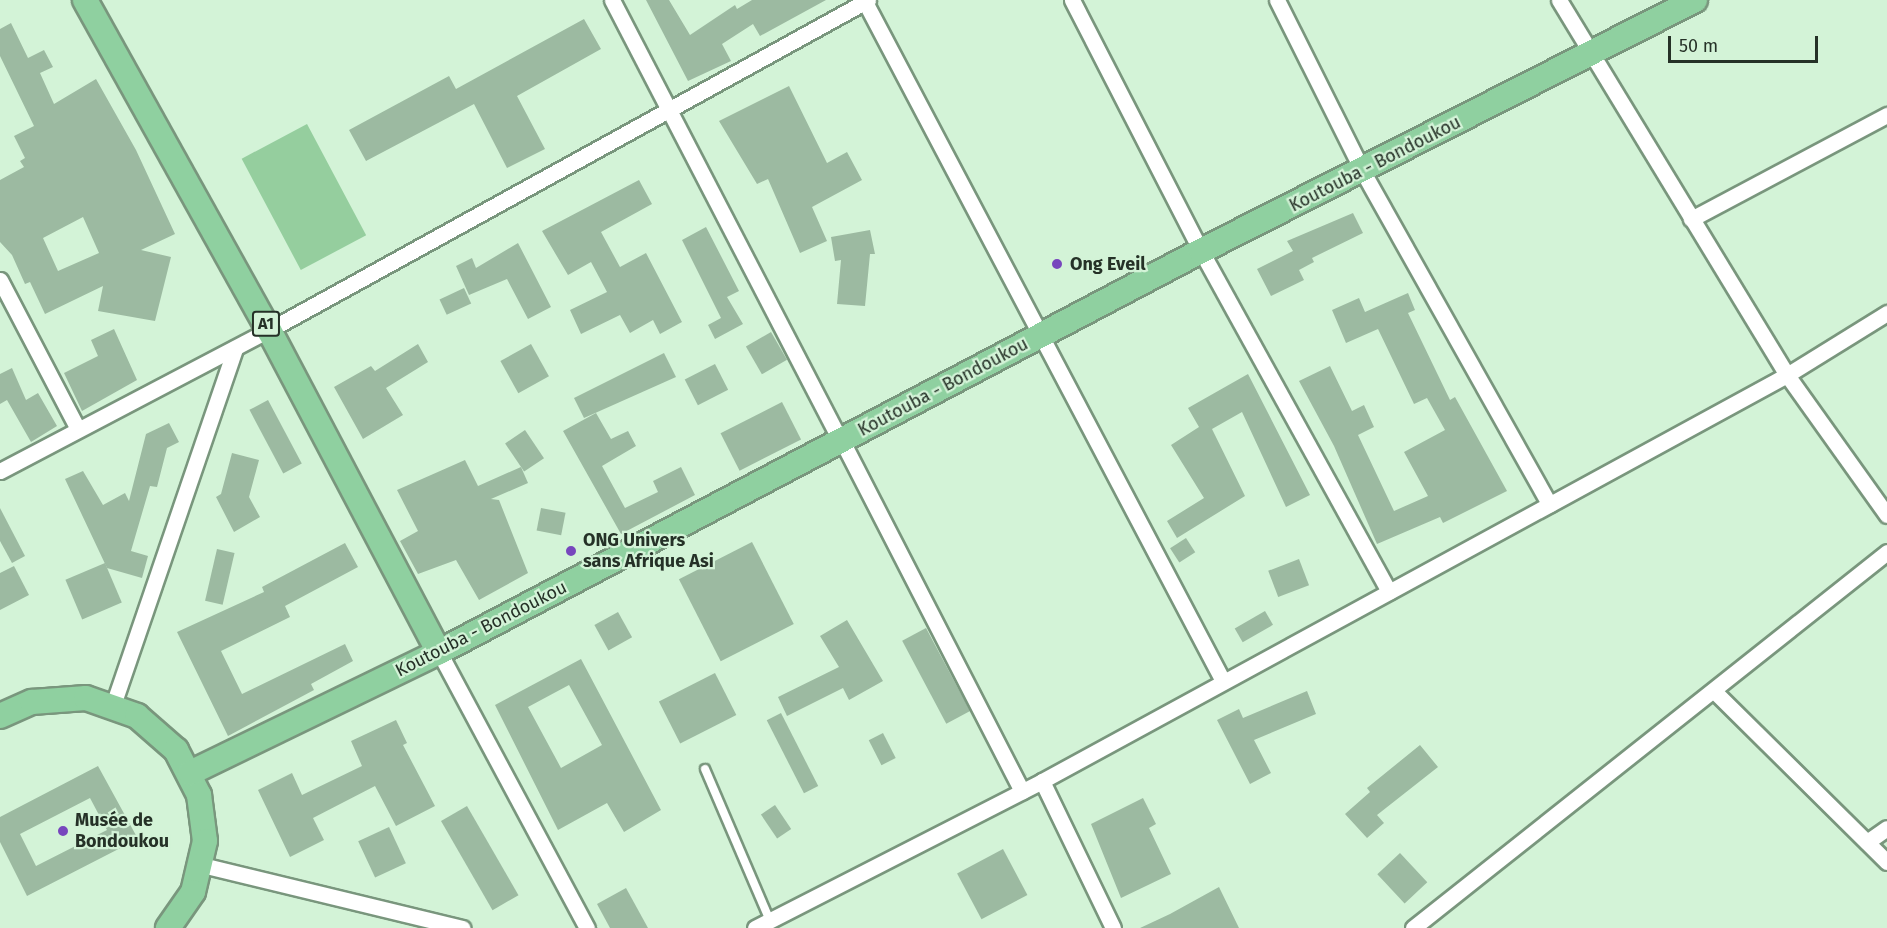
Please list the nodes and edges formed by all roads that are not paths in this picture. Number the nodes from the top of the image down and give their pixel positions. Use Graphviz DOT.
graph roads {
  1 [pos="85,0"];
  2 [pos="612,0"];
  3 [pos="1072,0"];
  4 [pos="1277,0"];
  5 [pos="1559,0"];
  6 [pos="1695,0"];
  7 [pos="865,1"];
  8 [pos="1590,54"];
  9 [pos="670,109"];
  10 [pos="1887,115"];
  11 [pos="1363,172"];
  12 [pos="1691,219"];
  13 [pos="1201,251"];
  14 [pos="0,280"];
  15 [pos="1887,313"];
  16 [pos="269,330"];
  17 [pos="1043,334"];
  18 [pos="235,348"];
  19 [pos="1787,375"];
  20 [pos="78,429"];
  21 [pos="841,440"];
  22 [pos="0,471"];
  23 [pos="1549,504"];
  24 [pos="1887,516"];
  25 [pos="1887,552"];
  26 [pos="1389,591"];
  27 [pos="439,652"];
  28 [pos="1223,681"];
  29 [pos="1714,691"];
  30 [pos="113,705"];
  31 [pos="0,716"];
  32 [pos="705,768"];
  33 [pos="190,772"];
  34 [pos="1042,782"];
  35 [pos="1022,791"];
  36 [pos="1887,828"];
  37 [pos="1867,842"];
  38 [pos="1887,862"];
  39 [pos="202,865"];
  40 [pos="770,921"];
  41 [pos="168,928"];
  42 [pos="463,928"];
  43 [pos="587,928"];
  44 [pos="755,928"];
  45 [pos="1113,928"];
  46 [pos="1413,928"];
  1 -- 16 [label="main road, A1"];
  2 -- 9 [label="street"];
  3 -- 13 [label="street"];
  4 -- 11 [label="street"];
  5 -- 8 [label="street"];
  6 -- 8 [label="main road, Koutouba - Bondoukou"];
  7 -- 9 [label="street"];
  7 -- 17 [label="street"];
  8 -- 11 [label="main road, Koutouba - Bondoukou"];
  8 -- 12 [label="street"];
  9 -- 16 [label="street"];
  9 -- 21 [label="street"];
  10 -- 12 [label="street"];
  11 -- 13 [label="main road, Koutouba - Bondoukou"];
  11 -- 23 [label="street"];
  12 -- 19 [label="street"];
  13 -- 17 [label="main road, Koutouba - Bondoukou"];
  13 -- 26 [label="street"];
  14 -- 20 [label="street"];
  15 -- 19 [label="street"];
  16 -- 18 [label="street"];
  16 -- 27 [label="main road, A1"];
  17 -- 21 [label="main road, Koutouba - Bondoukou"];
  17 -- 28 [label="street"];
  18 -- 20 [label="street"];
  18 -- 30 [label="street"];
  19 -- 23 [label="street"];
  19 -- 24 [label="street"];
  20 -- 22 [label="street"];
  21 -- 27 [label="main road, Koutouba - Bondoukou"];
  21 -- 35 [label="street"];
  23 -- 26 [label="street"];
  25 -- 29 [label="street"];
  26 -- 28 [label="street"];
  27 -- 33 [label="main road, Koutouba - Bondoukou"];
  27 -- 43 [label="street"];
  28 -- 34 [label="street"];
  29 -- 37 [label="street"];
  29 -- 46 [label="street"];
  30 -- 31 [label="main road"];
  30 -- 33 [label="main road"];
  32 -- 40 [label="lane"];
  33 -- 39 [label="main road"];
  34 -- 35 [label="street"];
  34 -- 45 [label="street"];
  35 -- 40 [label="street"];
  36 -- 37 [label="street"];
  37 -- 38 [label="street"];
  39 -- 41 [label="main road"];
  39 -- 42 [label="street"];
  40 -- 44 [label="street"];
}
